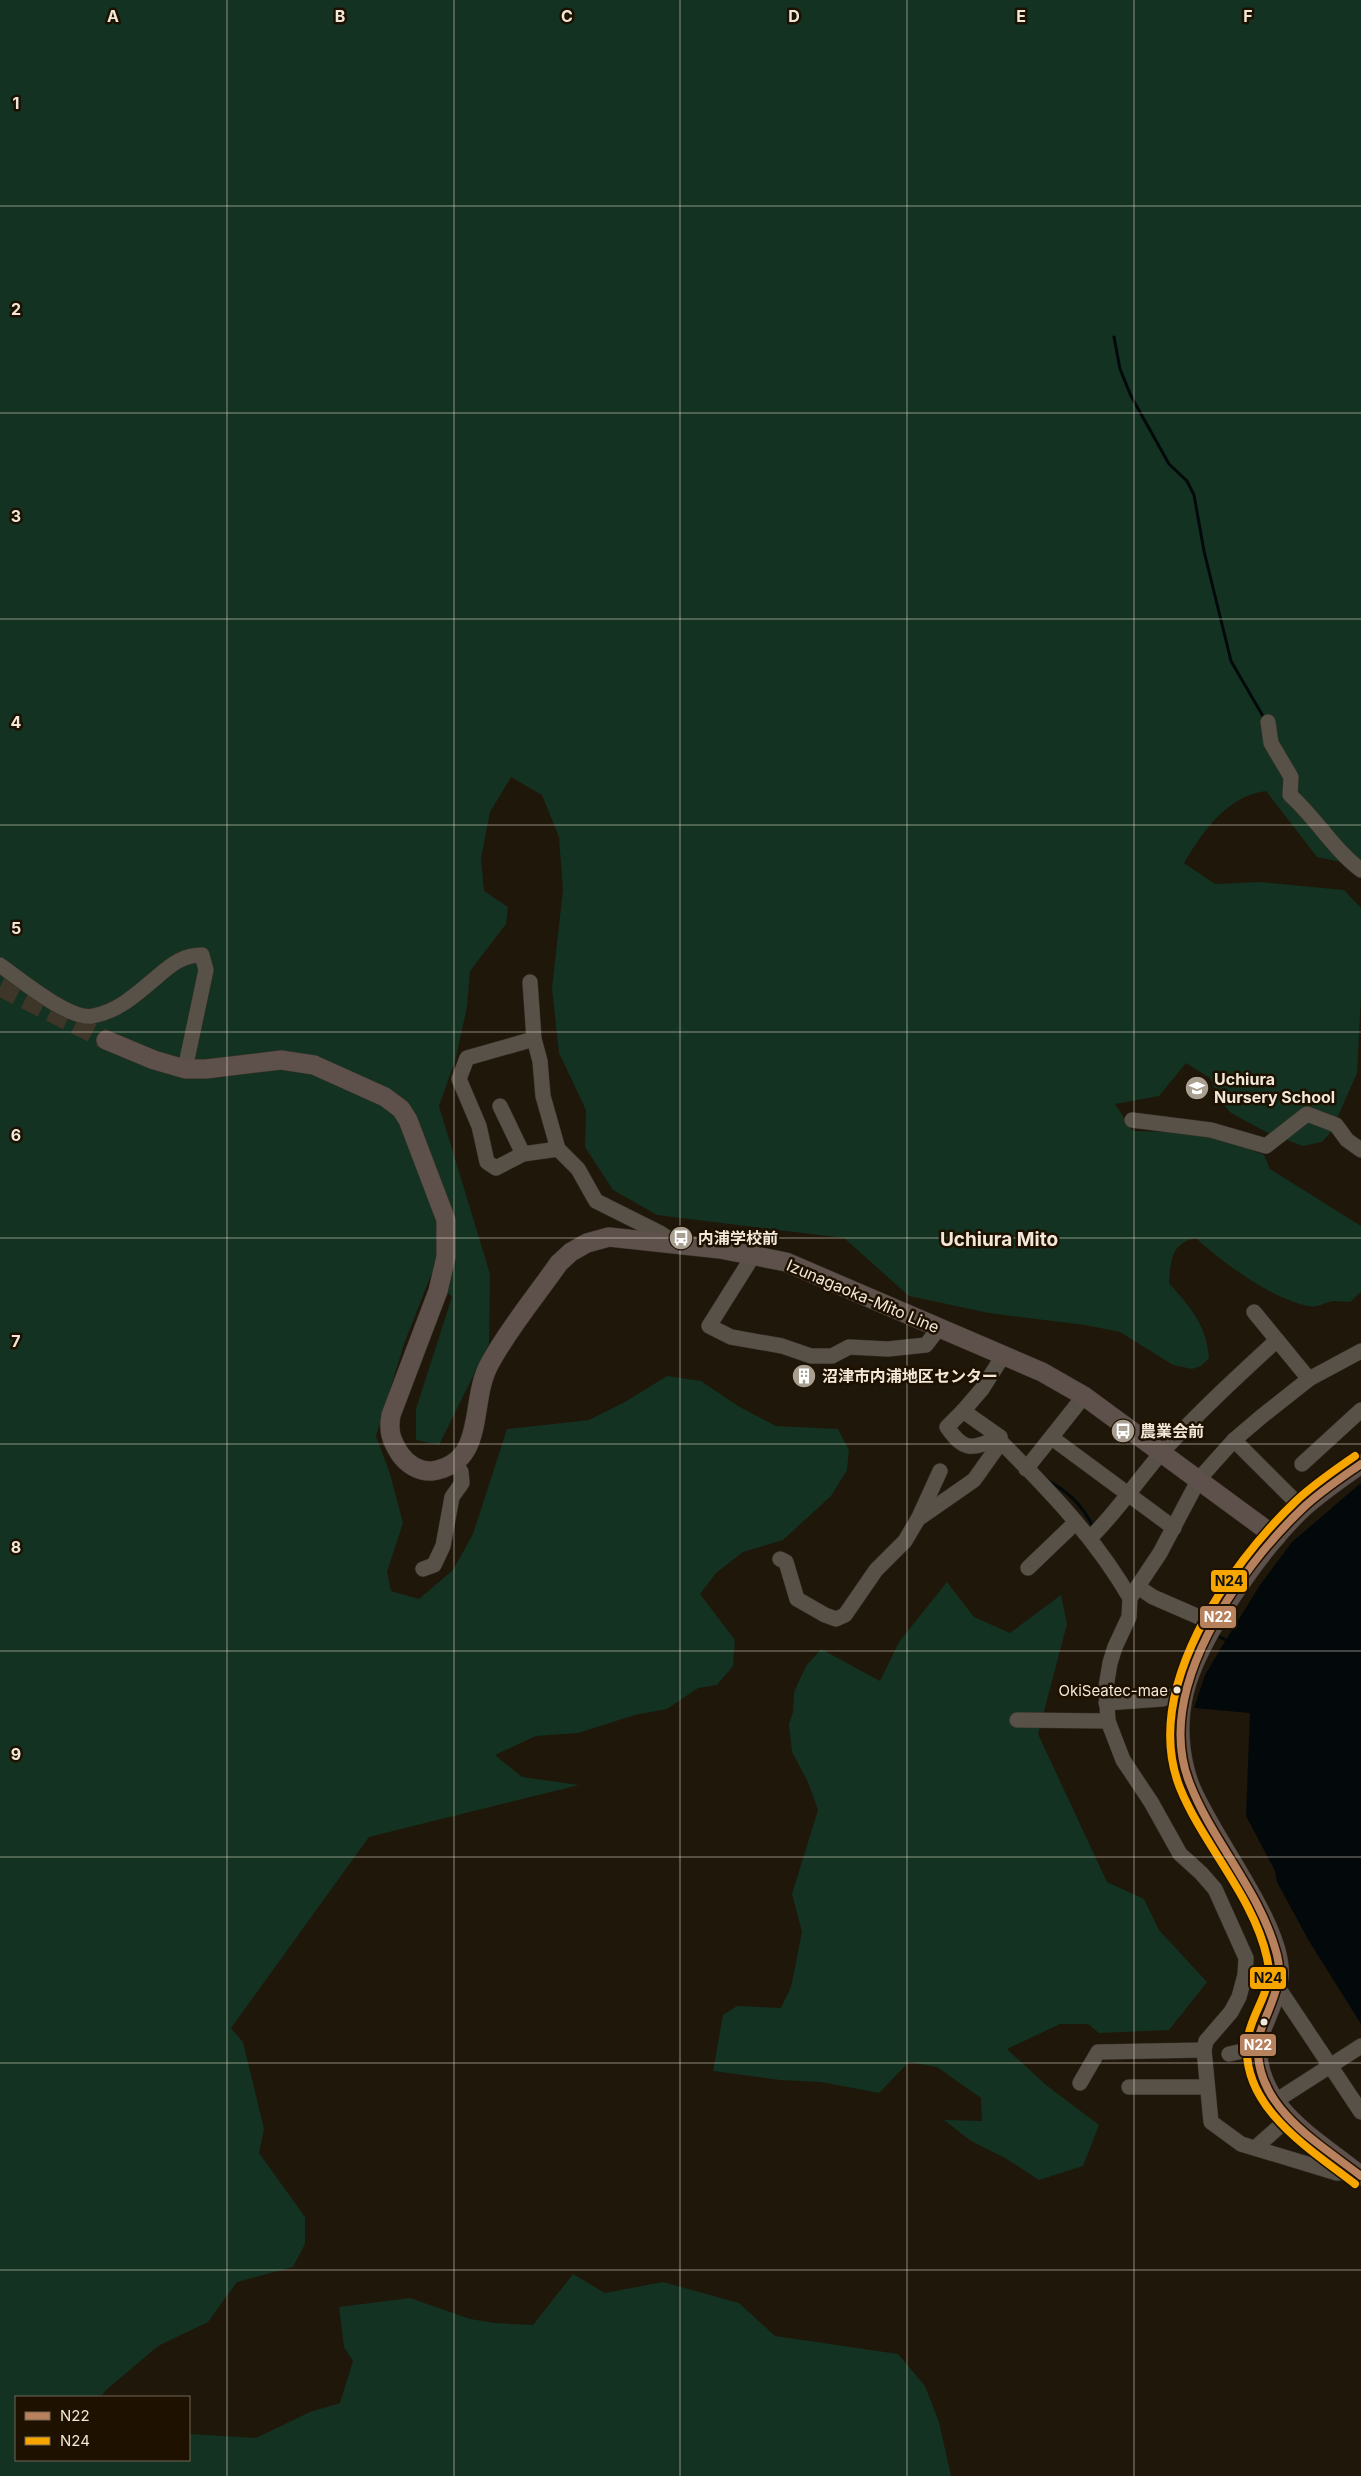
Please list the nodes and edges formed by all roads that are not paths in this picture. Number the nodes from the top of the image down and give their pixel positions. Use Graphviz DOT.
graph roads {
  1 [pos="1268,722"];
  2 [pos="1361,870"];
  3 [pos="0,965"];
  4 [pos="530,982"];
  5 [pos="534,1039"];
  6 [pos="106,1040"];
  7 [pos="185,1069"];
  8 [pos="500,1106"];
  9 [pos="1132,1120"];
  10 [pos="558,1149"];
  11 [pos="1361,1150"];
  12 [pos="522,1154"];
  13 [pos="675,1243"];
  14 [pos="753,1256"];
  15 [pos="1254,1312"];
  16 [pos="939,1328"];
  17 [pos="1277,1340"];
  18 [pos="1361,1351"];
  19 [pos="1003,1356"];
  20 [pos="1309,1379"];
  21 [pos="1084,1396"];
  22 [pos="1361,1410"];
  23 [pos="963,1411"];
  24 [pos="1052,1438"];
  25 [pos="1000,1440"];
  26 [pos="1234,1440"];
  27 [pos="1162,1453"];
  28 [pos="456,1462"];
  29 [pos="1302,1464"];
  30 [pos="1361,1464"];
  31 [pos="1026,1469"];
  32 [pos="940,1471"];
  33 [pos="1199,1479"];
  34 [pos="1128,1497"];
  35 [pos="1302,1508"];
  36 [pos="918,1519"];
  37 [pos="1076,1522"];
  38 [pos="1174,1528"];
  39 [pos="1276,1537"];
  40 [pos="1090,1538"];
  41 [pos="780,1559"];
  42 [pos="1028,1568"];
  43 [pos="423,1569"];
  44 [pos="1134,1593"];
  45 [pos="1211,1631"];
  46 [pos="1184,1692"];
  47 [pos="1106,1703"];
  48 [pos="1017,1720"];
  49 [pos="1108,1721"];
  50 [pos="1277,1986"];
  51 [pos="1361,2046"];
  52 [pos="1257,2048"];
  53 [pos="1204,2050"];
  54 [pos="1228,2054"];
  55 [pos="1331,2065"];
  56 [pos="1080,2083"];
  57 [pos="1207,2087"];
  58 [pos="1129,2088"];
  59 [pos="1274,2102"];
  60 [pos="1361,2112"];
  61 [pos="1289,2118"];
  62 [pos="1255,2148"];
  63 [pos="1358,2174"];
  1 -- 2 [label="street"];
  3 -- 7 [label="street"];
  4 -- 5 [label="street"];
  5 -- 10 [label="street"];
  5 -- 12 [label="street"];
  6 -- 7 [label="main road"];
  7 -- 28 [label="main road"];
  8 -- 12 [label="street"];
  9 -- 11 [label="street"];
  10 -- 12 [label="street"];
  10 -- 13 [label="street"];
  13 -- 14 [label="main road, Izunagaoka-Mito Line"];
  13 -- 28 [label="main road, Izunagaoka-Mito Line"];
  14 -- 16 [label="main road, Izunagaoka-Mito Line"];
  14 -- 16 [label="street"];
  15 -- 17 [label="street"];
  16 -- 19 [label="main road, Izunagaoka-Mito Line"];
  17 -- 20 [label="street"];
  17 -- 27 [label="street"];
  18 -- 20 [label="street"];
  19 -- 21 [label="main road, Izunagaoka-Mito Line"];
  19 -- 23 [label="street"];
  20 -- 26 [label="street"];
  21 -- 24 [label="street"];
  21 -- 27 [label="main road, Izunagaoka-Mito Line"];
  22 -- 29 [label="street"];
  23 -- 25 [label="street"];
  23 -- 25 [label="street"];
  24 -- 31 [label="street"];
  24 -- 34 [label="street"];
  25 -- 31 [label="street"];
  25 -- 36 [label="street"];
  26 -- 33 [label="street"];
  26 -- 35 [label="street"];
  27 -- 33 [label="main road, Izunagaoka-Mito Line"];
  27 -- 34 [label="street"];
  28 -- 43 [label="street"];
  30 -- 35 [label="main road"];
  31 -- 37 [label="street"];
  32 -- 36 [label="street"];
  33 -- 38 [label="street"];
  33 -- 39 [label="main road, Izunagaoka-Mito Line"];
  34 -- 38 [label="street"];
  34 -- 40 [label="street"];
  35 -- 39 [label="main road"];
  36 -- 41 [label="street"];
  37 -- 40 [label="street"];
  37 -- 42 [label="street"];
  38 -- 44 [label="street"];
  39 -- 45 [label="main road"];
  40 -- 44 [label="street"];
  44 -- 45 [label="street"];
  44 -- 47 [label="street"];
  45 -- 46 [label="main road"];
  46 -- 47 [label="street"];
  46 -- 50 [label="main road"];
  47 -- 49 [label="street"];
  48 -- 49 [label="street"];
  49 -- 53 [label="street"];
  50 -- 52 [label="main road"];
  50 -- 55 [label="street"];
  51 -- 55 [label="street"];
  52 -- 54 [label="street"];
  52 -- 59 [label="main road"];
  53 -- 56 [label="street"];
  53 -- 57 [label="street"];
  55 -- 59 [label="street"];
  55 -- 60 [label="street"];
  57 -- 58 [label="street"];
  57 -- 62 [label="street"];
  59 -- 61 [label="main road"];
  61 -- 62 [label="street"];
  61 -- 63 [label="main road"];
  62 -- 63 [label="street"];
}
